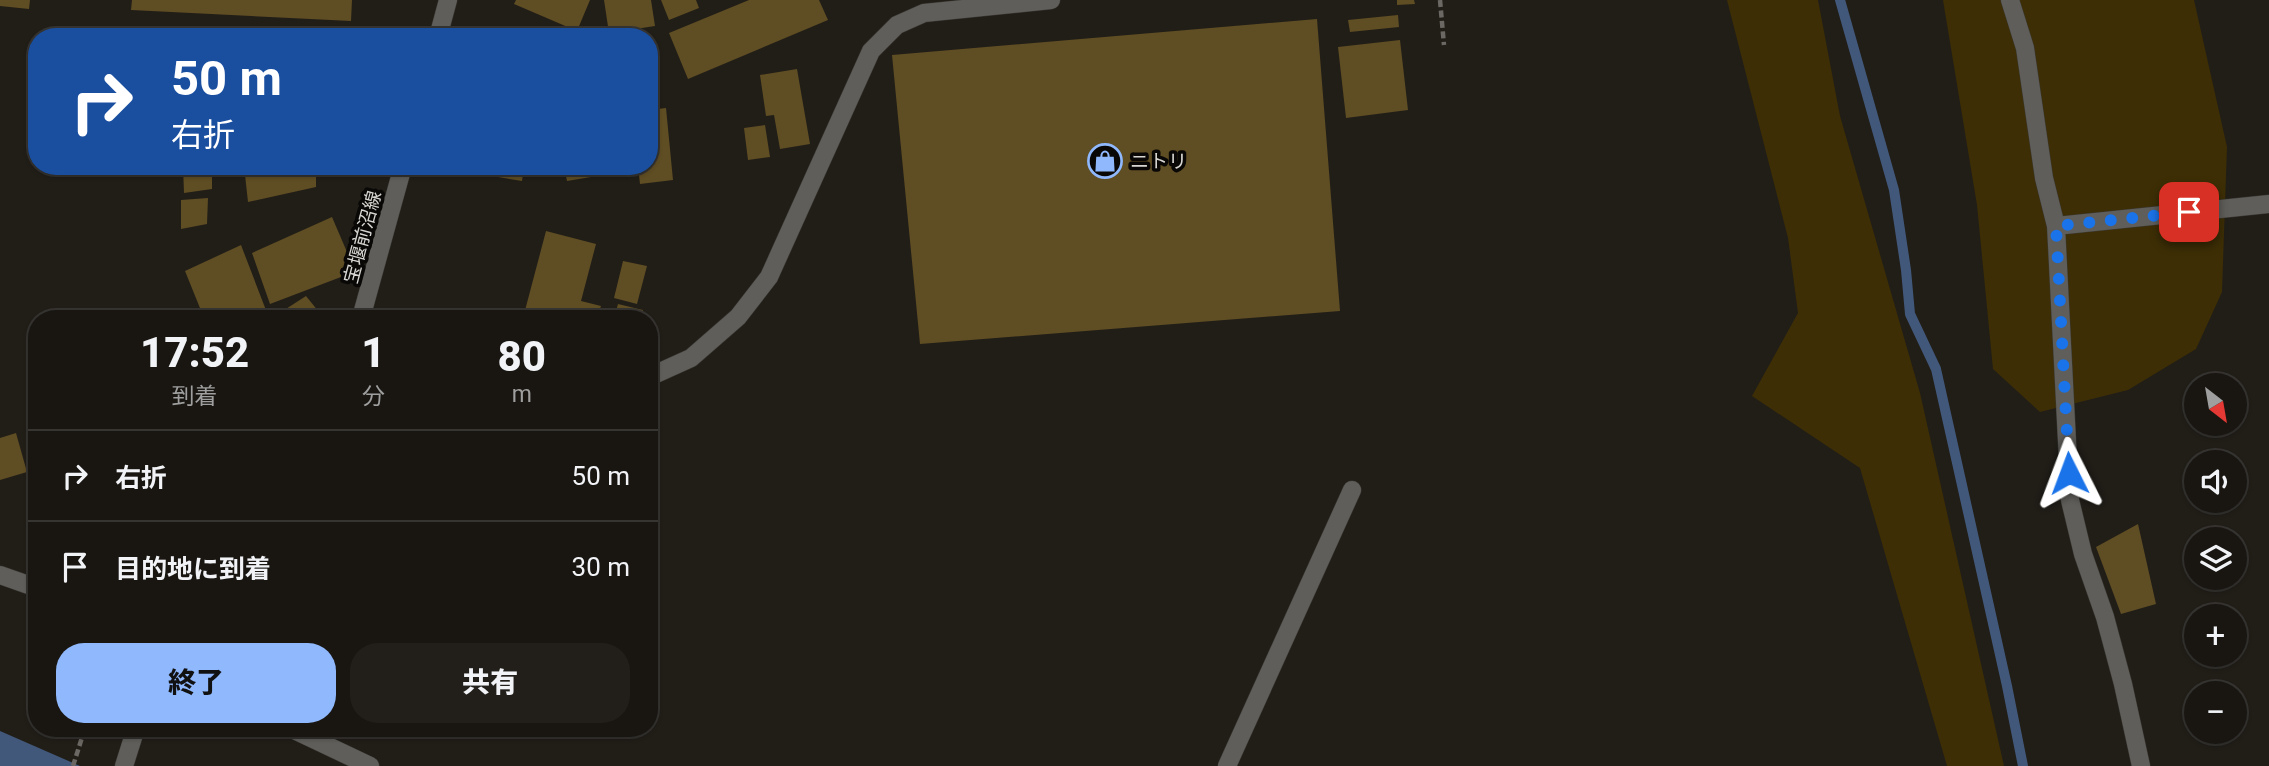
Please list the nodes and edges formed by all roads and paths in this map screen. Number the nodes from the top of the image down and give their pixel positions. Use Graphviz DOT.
graph roads {
  1 [pos="448,0"];
  2 [pos="1051,0"];
  3 [pos="1440,0"];
  4 [pos="2010,0"];
  5 [pos="440,28"];
  6 [pos="1444,45"];
  7 [pos="400,175"];
  8 [pos="2269,204"];
  9 [pos="2056,226"];
  10 [pos="363,310"];
  11 [pos="658,373"];
  12 [pos="1352,490"];
  13 [pos="0,575"];
  14 [pos="28,585"];
  15 [pos="82,737"];
  16 [pos="133,737"];
  17 [pos="309,737"];
  18 [pos="73,766"];
  19 [pos="124,766"];
  20 [pos="370,766"];
  21 [pos="1227,766"];
  22 [pos="2141,766"];
  1 -- 5 [label="street"];
  2 -- 11 [label="street"];
  3 -- 6 [label="path"];
  4 -- 9 [label="street"];
  7 -- 10 [label="street, 宝堰前沼線"];
  8 -- 9 [label="street"];
  9 -- 22 [label="street"];
  12 -- 21 [label="street"];
  13 -- 14 [label="street"];
  15 -- 18 [label="path"];
  16 -- 19 [label="street"];
  17 -- 20 [label="street"];
}
